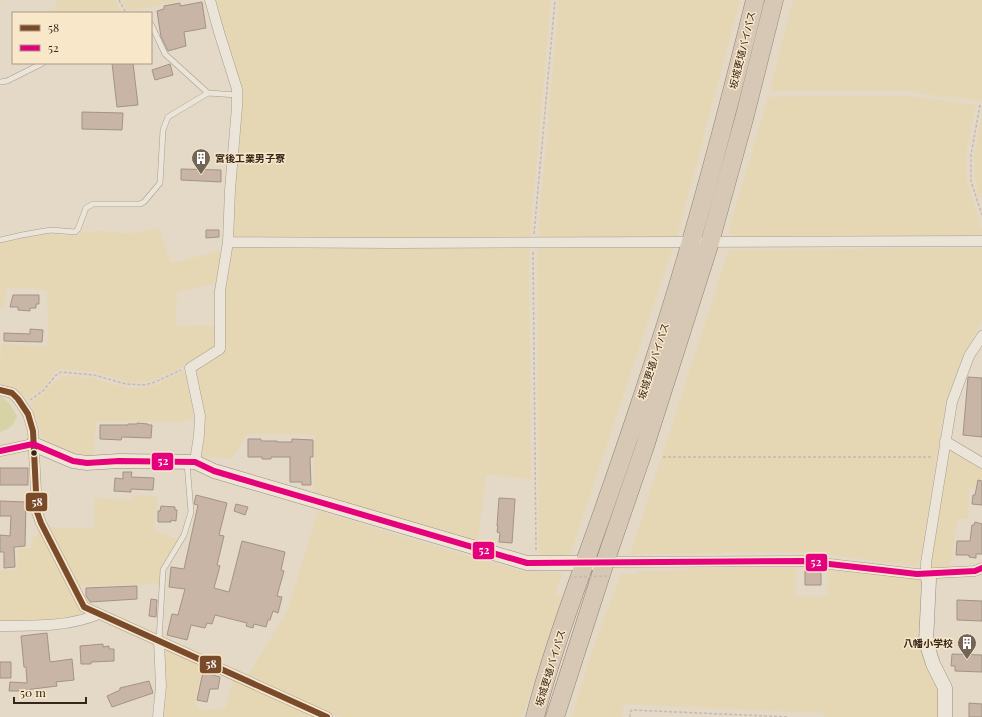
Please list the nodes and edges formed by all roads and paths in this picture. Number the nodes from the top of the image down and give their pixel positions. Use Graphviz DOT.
graph roads {
  1 [pos="119,0"];
  2 [pos="210,0"];
  3 [pos="555,0"];
  4 [pos="755,0"];
  5 [pos="774,0"];
  6 [pos="125,12"];
  7 [pos="152,26"];
  8 [pos="41,64"];
  9 [pos="0,82"];
  10 [pos="208,93"];
  11 [pos="237,94"];
  12 [pos="980,105"];
  13 [pos="982,215"];
  14 [pos="0,240"];
  15 [pos="691,241"];
  16 [pos="982,241"];
  17 [pos="228,242"];
  18 [pos="533,242"];
  19 [pos="710,242"];
  20 [pos="982,336"];
  21 [pos="190,368"];
  22 [pos="0,390"];
  23 [pos="22,405"];
  24 [pos="945,442"];
  25 [pos="33,444"];
  26 [pos="0,451"];
  27 [pos="662,457"];
  28 [pos="942,457"];
  29 [pos="191,462"];
  30 [pos="982,463"];
  31 [pos="585,563"];
  32 [pos="536,564"];
  33 [pos="982,568"];
  34 [pos="608,569"];
  35 [pos="926,574"];
  36 [pos="569,576"];
  37 [pos="99,614"];
  38 [pos="0,626"];
  39 [pos="159,641"];
  40 [pos="158,717"];
  41 [pos="327,717"];
  42 [pos="535,717"];
  43 [pos="555,717"];
  44 [pos="630,717"];
  45 [pos="789,717"];
  46 [pos="945,717"];
  1 -- 6 [label="path"];
  2 -- 11 [label="street"];
  3 -- 18 [label="path"];
  4 -- 15 [label="highway, 坂城更埴バイパス"];
  5 -- 19 [label="highway, 坂城更埴バイパス"];
  7 -- 10 [label="lane"];
  8 -- 9 [label="lane"];
  10 -- 11 [label="lane"];
  10 -- 14 [label="lane"];
  11 -- 17 [label="street"];
  12 -- 13 [label="path"];
  15 -- 18 [label="street"];
  15 -- 19 [label="street"];
  15 -- 31 [label="highway, 坂城更埴バイパス"];
  16 -- 19 [label="street"];
  17 -- 18 [label="street"];
  17 -- 21 [label="street"];
  18 -- 32 [label="path"];
  19 -- 34 [label="highway, 坂城更埴バイパス"];
  20 -- 24 [label="street"];
  21 -- 23 [label="path"];
  21 -- 29 [label="street"];
  22 -- 23 [label="street"];
  23 -- 25 [label="street"];
  24 -- 28 [label="street"];
  24 -- 30 [label="street"];
  25 -- 26 [label="street"];
  25 -- 29 [label="street"];
  25 -- 37 [label="street"];
  27 -- 28 [label="path"];
  28 -- 35 [label="street"];
  29 -- 32 [label="street"];
  29 -- 39 [label="lane"];
  31 -- 32 [label="street"];
  31 -- 34 [label="street"];
  31 -- 42 [label="highway, 坂城更埴バイパス"];
  33 -- 35 [label="street"];
  34 -- 35 [label="street"];
  34 -- 36 [label="path, bridge"];
  34 -- 43 [label="highway, 坂城更埴バイパス"];
  35 -- 46 [label="street"];
  37 -- 38 [label="street"];
  37 -- 39 [label="street"];
  39 -- 40 [label="street"];
  39 -- 41 [label="street"];
  44 -- 45 [label="path"];
}
